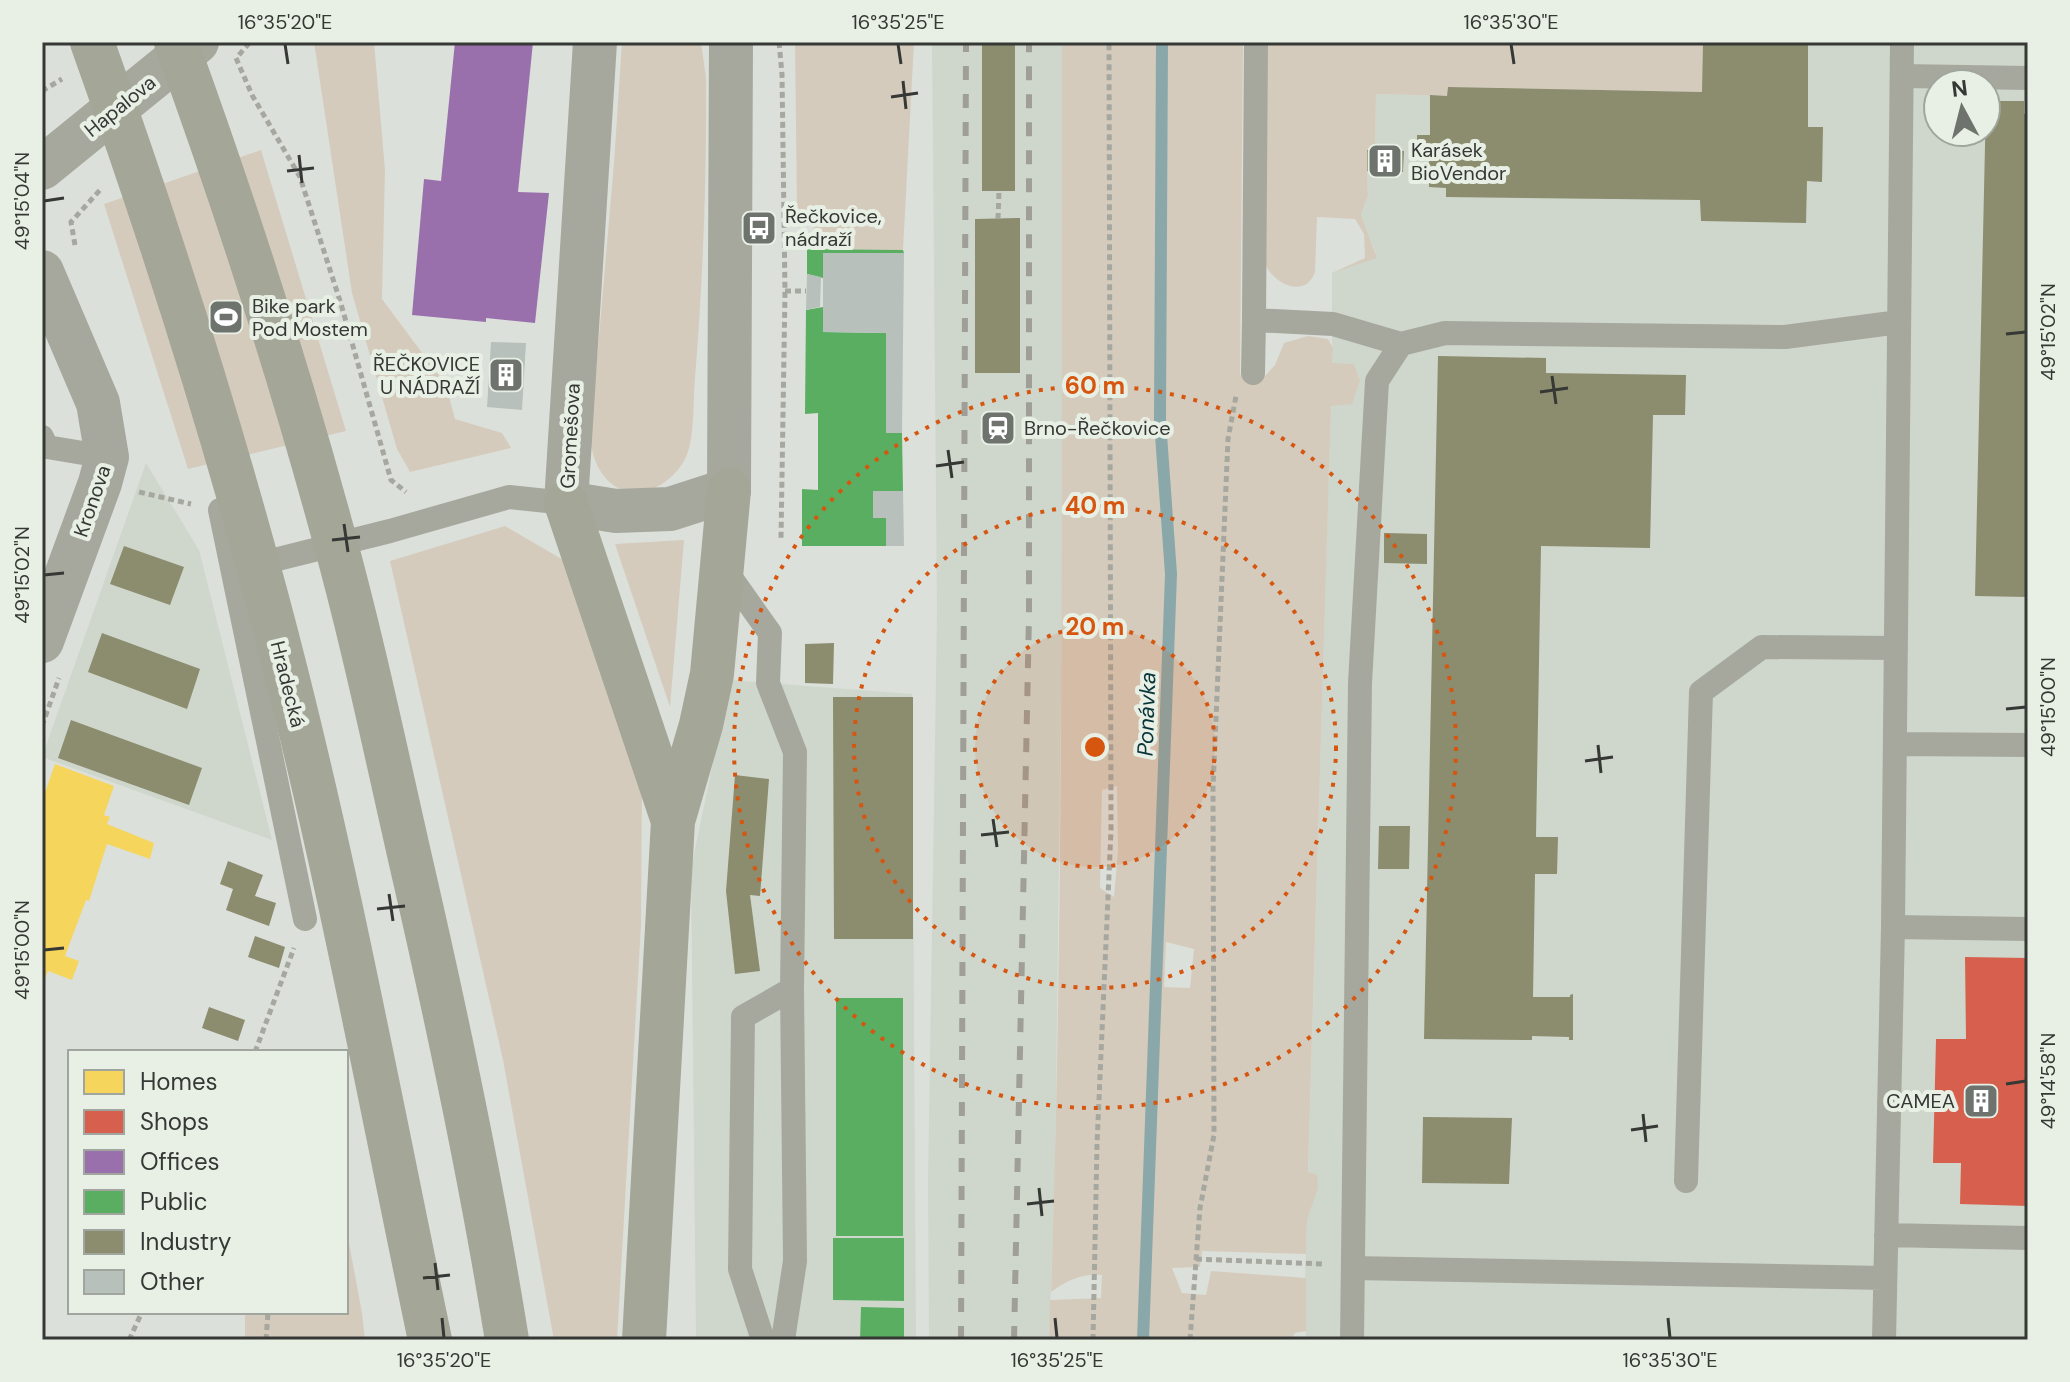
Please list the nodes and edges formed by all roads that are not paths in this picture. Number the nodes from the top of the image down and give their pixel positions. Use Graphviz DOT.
graph roads {
  1 [pos="92,42"];
  2 [pos="176,42"];
  3 [pos="197,42"];
  4 [pos="595,42"];
  5 [pos="731,42"];
  6 [pos="1256,42"];
  7 [pos="1902,42"];
  8 [pos="1902,76"];
  9 [pos="2028,78"];
  10 [pos="42,168"];
  11 [pos="42,272"];
  12 [pos="1254,320"];
  13 [pos="1899,322"];
  14 [pos="52,324"];
  15 [pos="1401,344"];
  16 [pos="1253,373"];
  17 [pos="42,437"];
  18 [pos="104,470"];
  19 [pos="729,490"];
  20 [pos="566,503"];
  21 [pos="220,510"];
  22 [pos="722,566"];
  23 [pos="234,570"];
  24 [pos="42,641"];
  25 [pos="1896,648"];
  26 [pos="1895,744"];
  27 [pos="2028,745"];
  28 [pos="673,821"];
  29 [pos="305,919"];
  30 [pos="1893,927"];
  31 [pos="2028,929"];
  32 [pos="792,989"];
  33 [pos="1686,1181"];
  34 [pos="1886,1235"];
  35 [pos="2028,1238"];
  36 [pos="1353,1268"];
  37 [pos="1885,1278"];
  38 [pos="430,1340"];
  39 [pos="507,1340"];
  40 [pos="644,1340"];
  41 [pos="763,1340"];
  42 [pos="783,1340"];
  43 [pos="1352,1340"];
  44 [pos="1884,1340"];
  1 -- 38 [label="highway, Hradecká"];
  2 -- 39 [label="highway"];
  3 -- 10 [label="street, Hapalova"];
  4 -- 20 [label="street, Gromešova"];
  5 -- 19 [label="street"];
  6 -- 12 [label="lane"];
  7 -- 8 [label="lane"];
  8 -- 9 [label="lane"];
  8 -- 13 [label="lane"];
  11 -- 14 [label="street, Kronova"];
  12 -- 15 [label="lane"];
  12 -- 16 [label="lane"];
  13 -- 15 [label="lane"];
  13 -- 25 [label="lane"];
  14 -- 18 [label="street, Kronova"];
  15 -- 36 [label="lane"];
  17 -- 18 [label="lane"];
  18 -- 24 [label="street, Kronova"];
  19 -- 20 [label="street, Gromešova"];
  19 -- 22 [label="highway"];
  20 -- 23 [label="lane"];
  20 -- 28 [label="highway"];
  21 -- 23 [label="lane"];
  22 -- 28 [label="highway"];
  22 -- 32 [label="lane"];
  23 -- 29 [label="lane"];
  25 -- 26 [label="lane"];
  25 -- 33 [label="lane"];
  26 -- 27 [label="lane"];
  26 -- 30 [label="lane"];
  28 -- 40 [label="highway"];
  30 -- 31 [label="lane"];
  30 -- 34 [label="lane"];
  32 -- 41 [label="lane"];
  32 -- 42 [label="lane"];
  34 -- 35 [label="lane"];
  34 -- 37 [label="lane"];
  36 -- 37 [label="lane"];
  36 -- 43 [label="lane"];
  37 -- 44 [label="lane"];
}
